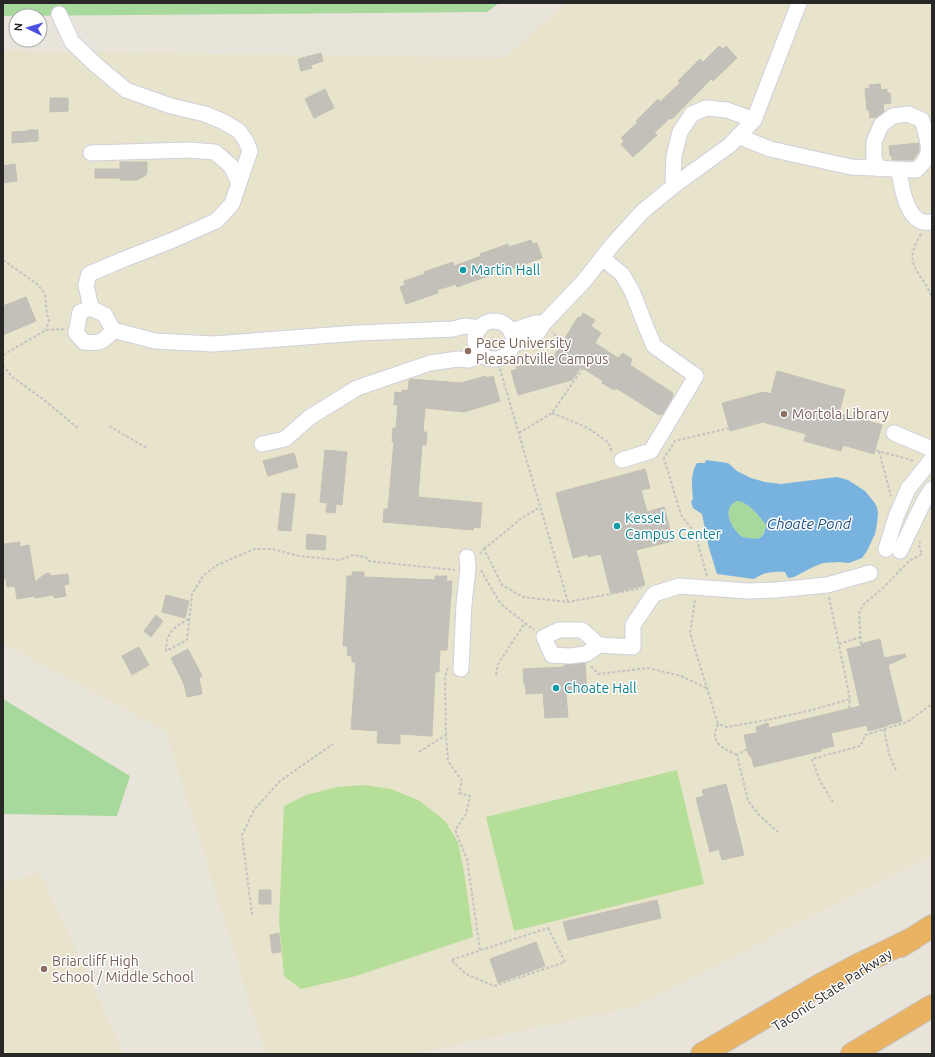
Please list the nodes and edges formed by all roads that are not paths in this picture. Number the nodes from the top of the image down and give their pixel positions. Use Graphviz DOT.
graph roads {
  1 [pos="799,3"];
  2 [pos="59,14"];
  3 [pos="754,120"];
  4 [pos="738,136"];
  5 [pos="91,153"];
  6 [pos="880,169"];
  7 [pos="899,170"];
  8 [pos="925,171"];
  9 [pos="239,183"];
  10 [pos="676,184"];
  11 [pos="930,222"];
  12 [pos="602,258"];
  13 [pos="91,308"];
  14 [pos="544,323"];
  15 [pos="113,330"];
  16 [pos="511,331"];
  17 [pos="478,342"];
  18 [pos="512,346"];
  19 [pos="894,433"];
  20 [pos="262,444"];
  21 [pos="932,449"];
  22 [pos="618,458"];
  23 [pos="930,462"];
  24 [pos="932,489"];
  25 [pos="471,559"];
  26 [pos="870,573"];
  27 [pos="599,645"];
  28 [pos="455,668"];
  29 [pos="932,926"];
  30 [pos="912,939"];
  31 [pos="932,1006"];
  32 [pos="702,1054"];
  33 [pos="733,1054"];
  34 [pos="852,1054"];
  1 -- 3 [label="street"];
  2 -- 9 [label="street"];
  3 -- 4 [label="street"];
  3 -- 10 [label="street"];
  4 -- 6 [label="street"];
  4 -- 10 [label="street"];
  5 -- 9 [label="street"];
  6 -- 7 [label="street"];
  6 -- 8 [label="street"];
  7 -- 8 [label="street"];
  7 -- 11 [label="street"];
  9 -- 13 [label="street"];
  10 -- 12 [label="street"];
  12 -- 14 [label="street"];
  12 -- 22 [label="street"];
  13 -- 15 [label="street"];
  13 -- 15 [label="street"];
  14 -- 16 [label="street"];
  14 -- 18 [label="street"];
  15 -- 17 [label="street"];
  16 -- 17 [label="street"];
  16 -- 18 [label="street"];
  17 -- 18 [label="street"];
  17 -- 20 [label="street"];
  19 -- 21 [label="street"];
  23 -- 24 [label="street"];
  25 -- 28 [label="street"];
  26 -- 27 [label="street"];
  27 -- 27 [label="street"];
  29 -- 30 [label="highway, Taconic State Parkway"];
  30 -- 32 [label="highway"];
  30 -- 33 [label="highway, Taconic State Parkway"];
  31 -- 34 [label="highway"];
}
